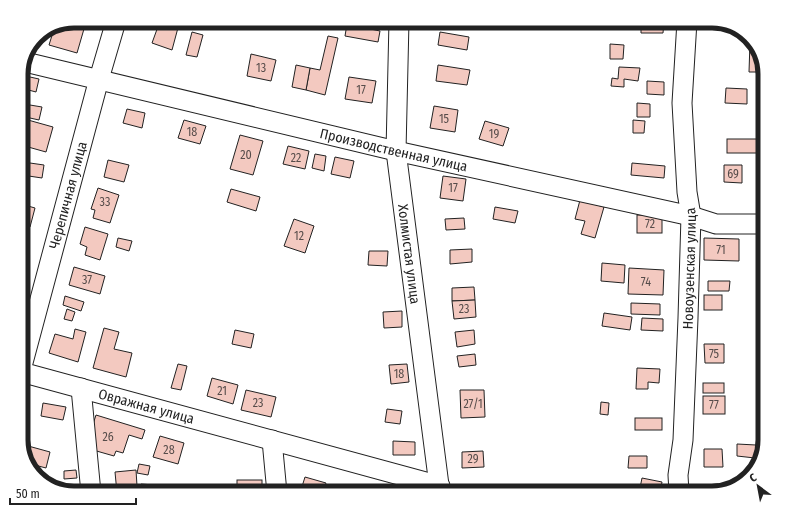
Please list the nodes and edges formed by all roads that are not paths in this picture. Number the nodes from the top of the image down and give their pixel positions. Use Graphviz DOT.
graph roads {
  1 [pos="114,28"];
  2 [pos="399,28"];
  3 [pos="687,28"];
  4 [pos="30,63"];
  5 [pos="99,80"];
  6 [pos="396,151"];
  7 [pos="691,216"];
  8 [pos="758,224"];
  9 [pos="28,345"];
  10 [pos="28,373"];
  11 [pos="81,388"];
  12 [pos="272,440"];
  13 [pos="90,486"];
  14 [pos="276,486"];
  15 [pos="430,486"];
  16 [pos="440,486"];
  17 [pos="679,486"];
  1 -- 5 [label="street, Черепичная улица"];
  2 -- 6 [label="street, Холмистая улица"];
  3 -- 7 [label="street, Новоузенская улица"];
  4 -- 5 [label="street, Производственная улица"];
  5 -- 6 [label="street, Производственная улица"];
  5 -- 9 [label="street, Черепичная улица"];
  6 -- 7 [label="street, Производственная улица"];
  6 -- 16 [label="street, Холмистая улица"];
  7 -- 8 [label="street, Производственная улица"];
  7 -- 17 [label="street, Новоузенская улица"];
  10 -- 11 [label="street, Овражная улица"];
  11 -- 12 [label="street, Овражная улица"];
  11 -- 13 [label="street"];
  12 -- 14 [label="street"];
  12 -- 15 [label="street, Овражная улица"];
}
